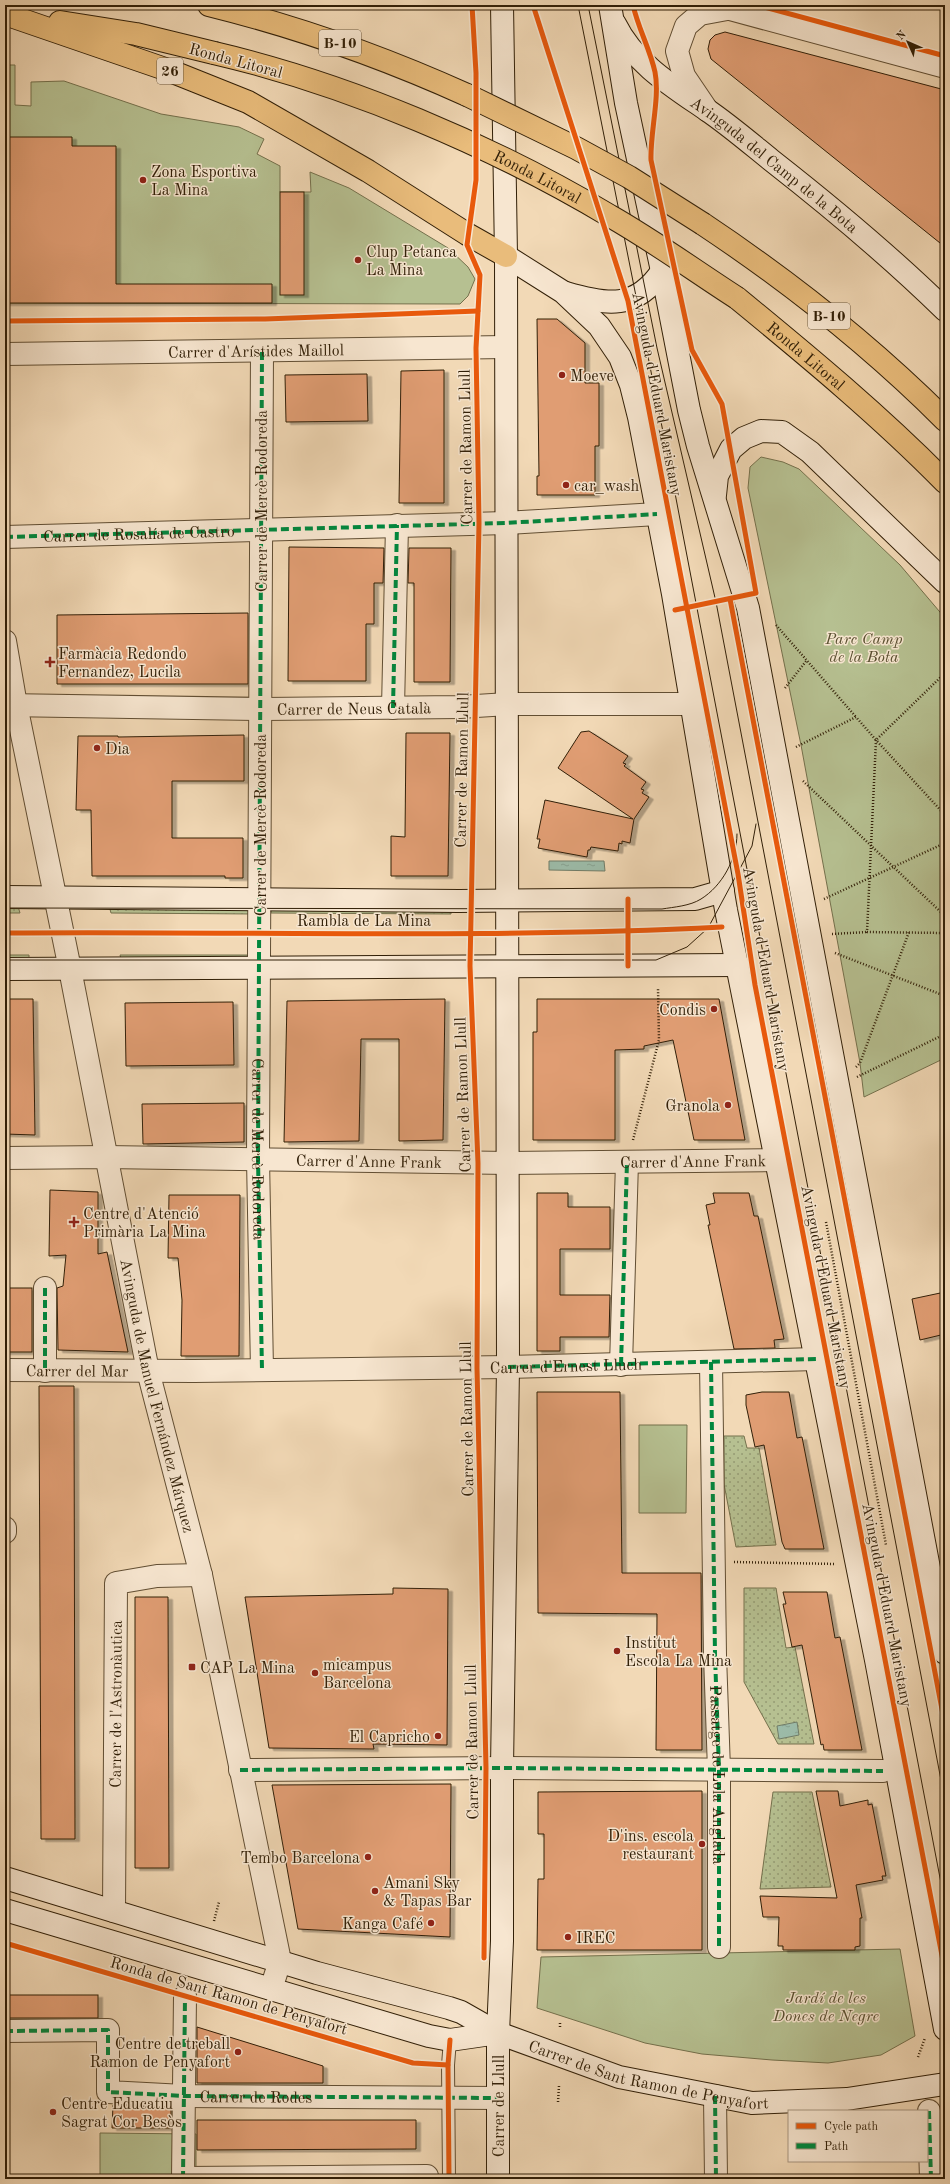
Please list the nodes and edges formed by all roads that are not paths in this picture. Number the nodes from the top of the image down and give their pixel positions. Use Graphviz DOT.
graph roads {
  1 [pos="209,5"];
  2 [pos="502,5"];
  3 [pos="610,7"];
  4 [pos="721,7"];
  5 [pos="5,14"];
  6 [pos="945,67"];
  7 [pos="707,110"];
  8 [pos="506,256"];
  9 [pos="662,271"];
  10 [pos="563,292"];
  11 [pos="945,310"];
  12 [pos="506,347"];
  13 [pos="262,352"];
  14 [pos="5,354"];
  15 [pos="945,420"];
  16 [pos="945,482"];
  17 [pos="715,499"];
  18 [pos="656,514"];
  19 [pos="506,523"];
  20 [pos="397,526"];
  21 [pos="261,529"];
  22 [pos="5,536"];
  23 [pos="945,582"];
  24 [pos="5,641"];
  25 [pos="508,704"];
  26 [pos="692,704"];
  27 [pos="10,705"];
  28 [pos="394,708"];
  29 [pos="260,709"];
  30 [pos="723,891"];
  31 [pos="5,897"];
  32 [pos="54,897"];
  33 [pos="261,898"];
  34 [pos="507,900"];
  35 [pos="738,965"];
  36 [pos="506,966"];
  37 [pos="258,968"];
  38 [pos="5,969"];
  39 [pos="70,969"];
  40 [pos="106,1157"];
  41 [pos="5,1158"];
  42 [pos="258,1159"];
  43 [pos="776,1160"];
  44 [pos="628,1162"];
  45 [pos="508,1164"];
  46 [pos="45,1288"];
  47 [pos="816,1359"];
  48 [pos="712,1362"];
  49 [pos="621,1365"];
  50 [pos="508,1368"];
  51 [pos="5,1370"];
  52 [pos="262,1370"];
  53 [pos="45,1371"];
  54 [pos="148,1371"];
  55 [pos="5,1528"];
  56 [pos="5,1532"];
  57 [pos="201,1575"];
  58 [pos="945,1653"];
  59 [pos="502,1768"];
  60 [pos="240,1770"];
  61 [pos="719,1770"];
  62 [pos="883,1771"];
  63 [pos="5,1878"];
  64 [pos="5,1910"];
  65 [pos="114,1911"];
  66 [pos="720,1947"];
  67 [pos="280,1961"];
  68 [pos="271,1989"];
  69 [pos="185,1996"];
  70 [pos="945,2029"];
  71 [pos="5,2031"];
  72 [pos="498,2033"];
  73 [pos="450,2040"];
  74 [pos="945,2084"];
  75 [pos="184,2096"];
  76 [pos="715,2096"];
  77 [pos="448,2098"];
  78 [pos="498,2098"];
  79 [pos="929,2111"];
  80 [pos="427,2176"];
  81 [pos="183,2178"];
  82 [pos="449,2179"];
  83 [pos="498,2179"];
  84 [pos="716,2179"];
  85 [pos="930,2179"];
  1 -- 15 [label="highway, B-10, bridge"];
  2 -- 8 [label="street"];
  3 -- 7 [label="street, Avinguda del Camp de la Bota"];
  3 -- 9 [label="street, Avinguda d'Eduard Maristany"];
  4 -- 6 [label="street"];
  4 -- 7 [label="street"];
  5 -- 8 [label="highway, 26"];
  5 -- 16 [label="highway, Ronda Litoral / B-10, bridge"];
  7 -- 11 [label="street, Avinguda del Camp de la Bota"];
  8 -- 10 [label="street, Avinguda d'Eduard Maristany"];
  8 -- 12 [label="street, Carrer de Ramon Llull"];
  9 -- 10 [label="street"];
  9 -- 17 [label="street, Avinguda d'Eduard Maristany"];
  10 -- 18 [label="street, Avinguda d'Eduard Maristany"];
  12 -- 13 [label="street, Carrer d'Arístides Maillol"];
  12 -- 19 [label="street, Carrer de Ramon Llull"];
  13 -- 14 [label="street, Carrer d'Arístides Maillol"];
  13 -- 21 [label="street, Carrer de Mercè Rodoreda"];
  17 -- 23 [label="street"];
  17 -- 58 [label="street, Avinguda d'Eduard Maristany"];
  18 -- 19 [label="street, Carrer de Rosalía de Castro"];
  18 -- 26 [label="street, Avinguda d'Eduard Maristany"];
  19 -- 20 [label="street, Carrer de Rosalía de Castro"];
  19 -- 25 [label="street, Carrer de Ramon Llull"];
  20 -- 21 [label="street, Carrer de Rosalía de Castro"];
  20 -- 28 [label="street"];
  21 -- 22 [label="street, Carrer de Rosalía de Castro"];
  21 -- 29 [label="street, Carrer de Mercè Rodoreda"];
  24 -- 27 [label="street, Avinguda de Manuel Fernández Márquez"];
  25 -- 26 [label="street, Carrer de Neus Català"];
  25 -- 28 [label="street, Carrer de Neus Català"];
  25 -- 34 [label="street, Carrer de Ramon Llull"];
  26 -- 30 [label="street, Avinguda d'Eduard Maristany"];
  27 -- 29 [label="street, Carrer de Neus Català"];
  27 -- 32 [label="street, Avinguda de Manuel Fernández Márquez"];
  28 -- 29 [label="street, Carrer de Neus Català"];
  29 -- 33 [label="street, Carrer de Mercè Rodoreda"];
  30 -- 34 [label="street, Rambla de La Mina"];
  30 -- 35 [label="street, Avinguda d'Eduard Maristany"];
  31 -- 32 [label="street, Rambla de La Mina"];
  32 -- 33 [label="street, Rambla de La Mina"];
  32 -- 39 [label="street, Avinguda de Manuel Fernández Márquez"];
  33 -- 34 [label="street, Rambla de La Mina"];
  33 -- 37 [label="street, Carrer de Mercè Rodoreda"];
  34 -- 36 [label="street, Carrer de Ramon Llull"];
  35 -- 36 [label="street"];
  35 -- 43 [label="street, Avinguda d'Eduard Maristany"];
  36 -- 37 [label="street"];
  36 -- 45 [label="street, Carrer de Ramon Llull"];
  37 -- 39 [label="street"];
  37 -- 42 [label="street, Carrer de Mercè Rodoreda"];
  38 -- 39 [label="street"];
  39 -- 40 [label="street, Avinguda de Manuel Fernández Márquez"];
  40 -- 41 [label="street"];
  40 -- 42 [label="street, Carrer d'Anne Frank"];
  40 -- 54 [label="street, Avinguda de Manuel Fernández Márquez"];
  42 -- 45 [label="street, Carrer d'Anne Frank"];
  42 -- 52 [label="street, Carrer de Mercè Rodoreda"];
  43 -- 44 [label="street, Carrer d'Anne Frank"];
  43 -- 47 [label="street, Avinguda d'Eduard Maristany"];
  44 -- 45 [label="street, Carrer d'Anne Frank"];
  44 -- 49 [label="street"];
  45 -- 50 [label="street, Carrer de Ramon Llull"];
  46 -- 53 [label="street"];
  47 -- 48 [label="street, Carrer d'Ernest Lluch"];
  47 -- 70 [label="street, Avinguda d'Eduard Maristany"];
  48 -- 49 [label="street, Carrer d'Ernest Lluch"];
  48 -- 61 [label="street, Passatge de Lola Anglada"];
  49 -- 50 [label="street, Carrer d'Ernest Lluch"];
  50 -- 52 [label="street, Carrer d'Ernest Lluch"];
  50 -- 59 [label="street, Carrer de Ramon Llull"];
  51 -- 53 [label="street, Carrer del Mar"];
  52 -- 54 [label="street, Carrer d'Ernest Lluch"];
  53 -- 54 [label="street, Carrer del Mar"];
  54 -- 57 [label="street, Avinguda de Manuel Fernández Márquez"];
  55 -- 56 [label="street"];
  57 -- 60 [label="street, Avinguda de Manuel Fernández Márquez"];
  57 -- 65 [label="street, Carrer de l'Astronàutica"];
  59 -- 60 [label="street"];
  59 -- 61 [label="street"];
  59 -- 72 [label="street, Carrer de Ramon Llull"];
  60 -- 67 [label="street, Avinguda de Manuel Fernández Márquez"];
  61 -- 62 [label="street"];
  61 -- 66 [label="street, Passatge de Lola Anglada"];
  63 -- 65 [label="street"];
  64 -- 68 [label="street, Ronda de Sant Ramon de Penyafort"];
  65 -- 67 [label="street"];
  67 -- 68 [label="street"];
  67 -- 72 [label="street"];
  68 -- 73 [label="street, Ronda de Sant Ramon de Penyafort"];
  69 -- 75 [label="street"];
  71 -- 75 [label="street, Carrer de Rodes"];
  72 -- 73 [label="street, Ronda de Sant Ramon de Penyafort"];
  72 -- 76 [label="street, Carrer de Sant Ramon de Penyafort"];
  72 -- 78 [label="street, Carrer de Llull"];
  73 -- 77 [label="lane"];
  74 -- 76 [label="street, Carrer de Sant Ramon de Penyafort"];
  75 -- 77 [label="street, Carrer de Rodes"];
  75 -- 81 [label="street"];
  76 -- 84 [label="street"];
  77 -- 78 [label="street, Carrer de Rodes"];
  77 -- 82 [label="lane"];
  78 -- 83 [label="street, Carrer de Llull"];
  79 -- 85 [label="street"];
  80 -- 81 [label="street"];
}
